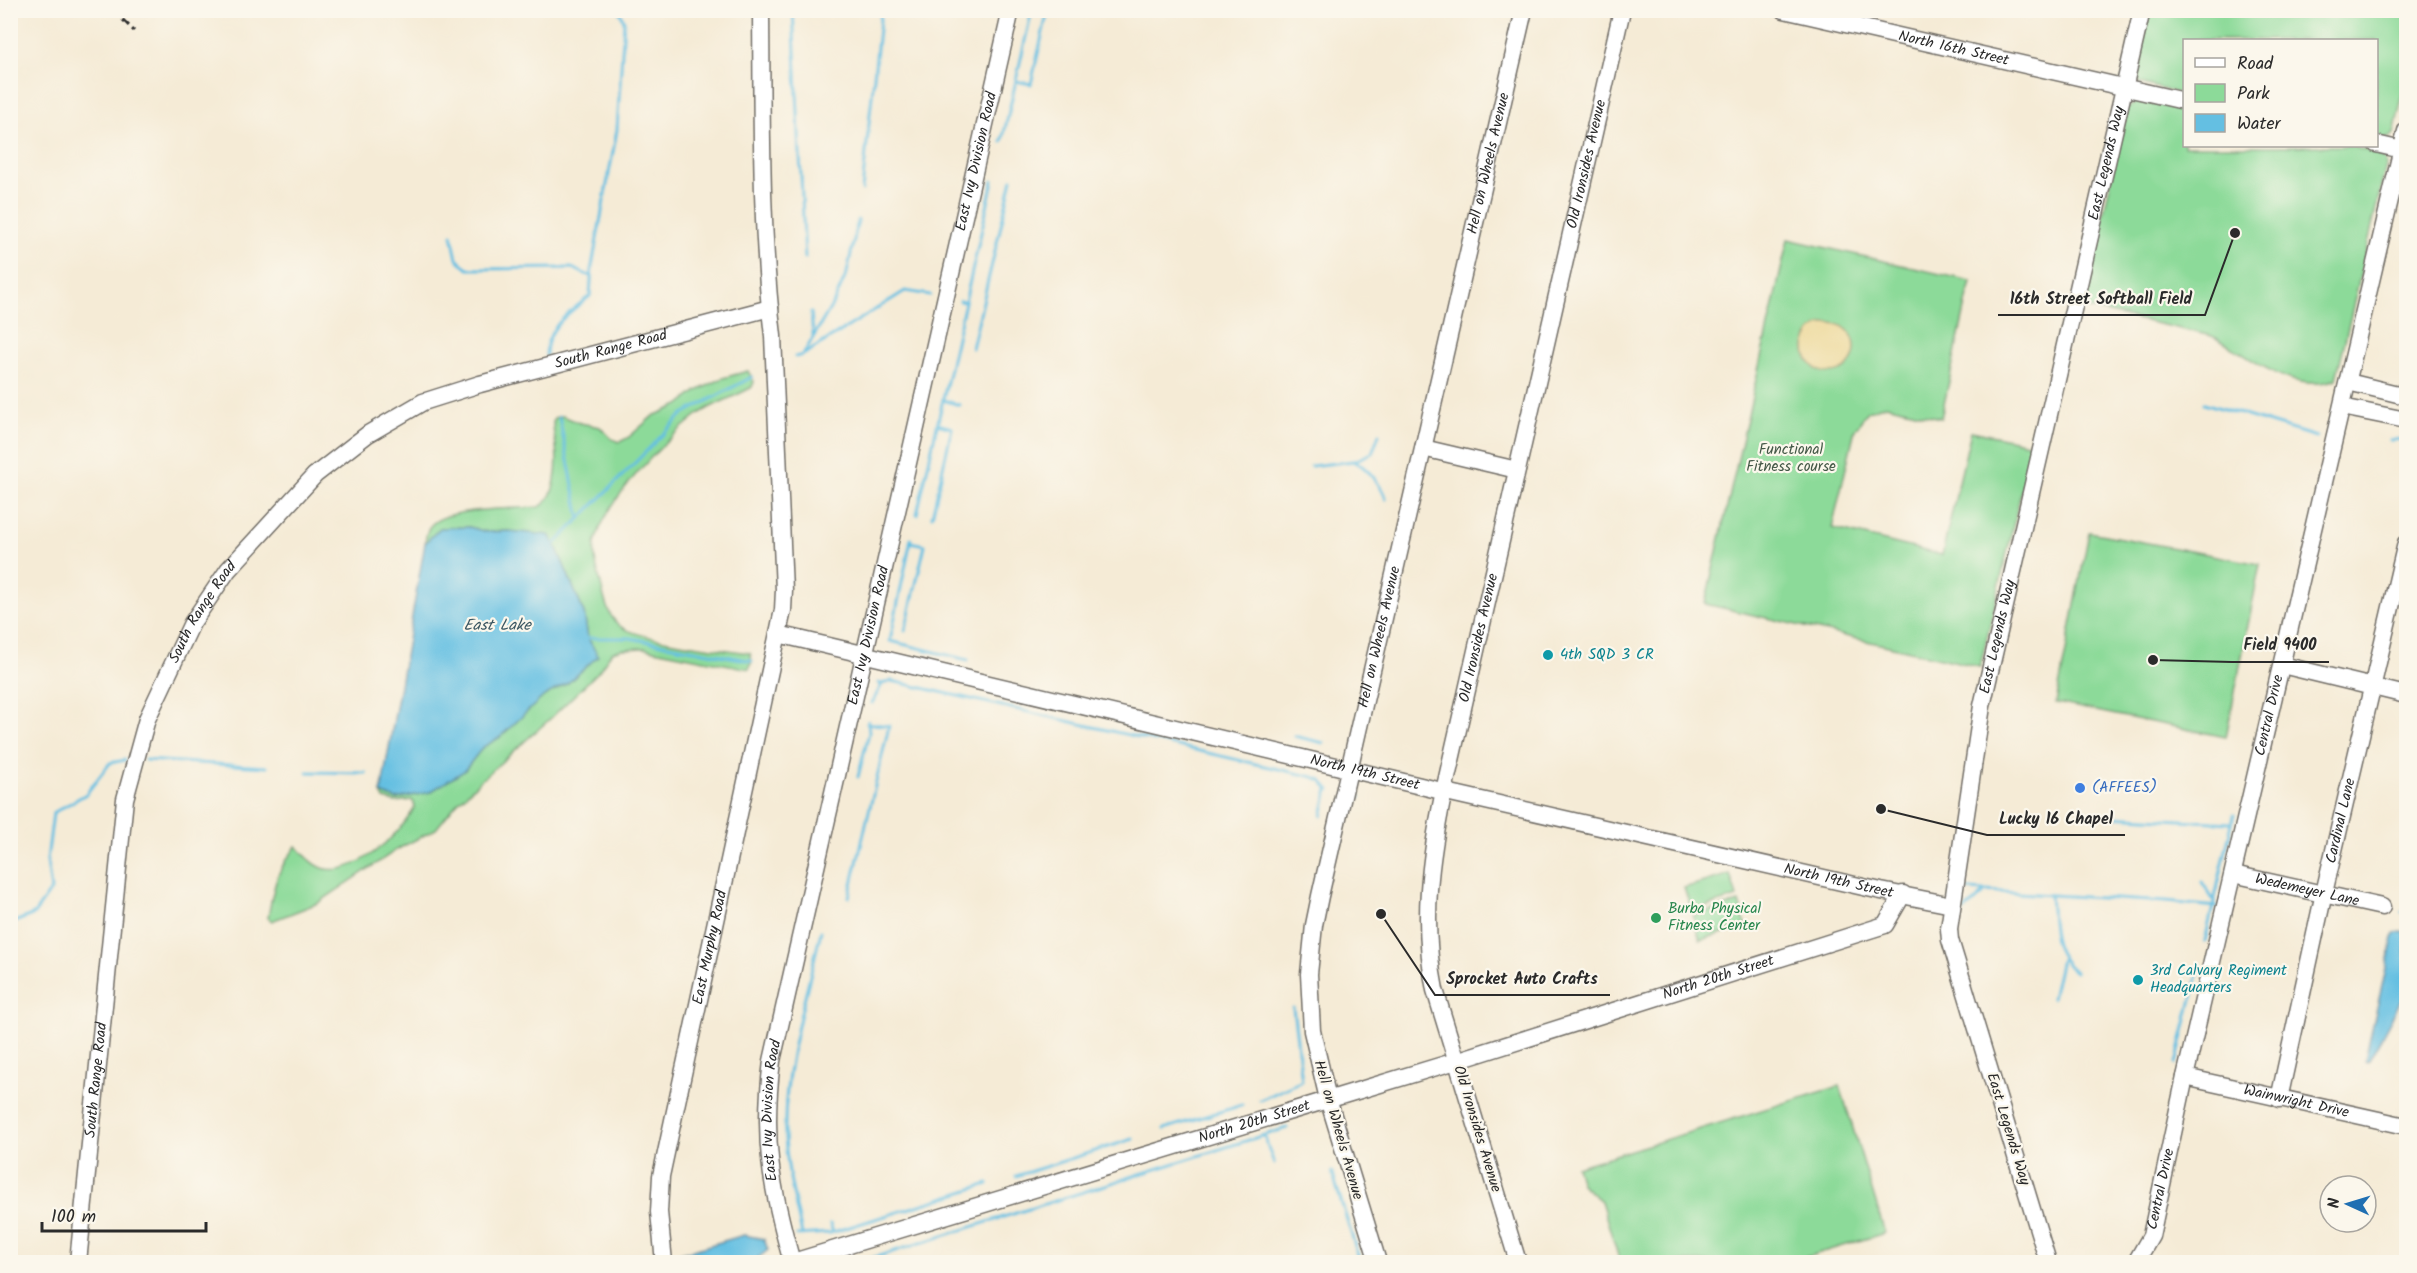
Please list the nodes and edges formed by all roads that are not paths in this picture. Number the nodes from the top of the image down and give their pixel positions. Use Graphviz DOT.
graph roads {
  1 [pos="761,10"];
  2 [pos="1011,10"];
  3 [pos="1524,10"];
  4 [pos="1622,10"];
  5 [pos="1784,10"];
  6 [pos="2142,10"];
  7 [pos="2124,88"];
  8 [pos="2183,101"];
  9 [pos="2406,131"];
  10 [pos="2378,144"];
  11 [pos="2402,150"];
  12 [pos="770,308"];
  13 [pos="2348,382"];
  14 [pos="2406,396"];
  15 [pos="2342,407"];
  16 [pos="2406,420"];
  17 [pos="1423,448"];
  18 [pos="1517,470"];
  19 [pos="2406,543"];
  20 [pos="778,634"];
  21 [pos="865,655"];
  22 [pos="2282,665"];
  23 [pos="2373,688"];
  24 [pos="2406,695"];
  25 [pos="1350,769"];
  26 [pos="1444,791"];
  27 [pos="2233,874"];
  28 [pos="2324,893"];
  29 [pos="1903,894"];
  30 [pos="1952,905"];
  31 [pos="2382,907"];
  32 [pos="1456,1061"];
  33 [pos="2185,1077"];
  34 [pos="1328,1099"];
  35 [pos="2279,1099"];
  36 [pos="2406,1126"];
  37 [pos="78,1263"];
  38 [pos="664,1263"];
  39 [pos="792,1263"];
  40 [pos="1378,1263"];
  41 [pos="1518,1263"];
  42 [pos="2048,1263"];
  43 [pos="2136,1263"];
  1 -- 12 [label="street, East Murphy Road"];
  2 -- 21 [label="street, East Ivy Division Road"];
  3 -- 17 [label="street, Hell on Wheels Avenue"];
  4 -- 18 [label="street, Old Ironsides Avenue"];
  5 -- 7 [label="street, North 16th Street"];
  6 -- 7 [label="street, East Legends Way"];
  7 -- 8 [label="street, North 16th Street"];
  7 -- 30 [label="street, East Legends Way"];
  9 -- 11 [label="street, Central Drive"];
  10 -- 11 [label="street"];
  11 -- 13 [label="street, Central Drive"];
  12 -- 20 [label="street, East Murphy Road"];
  12 -- 37 [label="street, South Range Road"];
  13 -- 14 [label="street"];
  13 -- 15 [label="street, Central Drive"];
  15 -- 16 [label="street"];
  15 -- 22 [label="street, Central Drive"];
  17 -- 18 [label="street"];
  17 -- 25 [label="street, Hell on Wheels Avenue"];
  18 -- 26 [label="street, Old Ironsides Avenue"];
  19 -- 23 [label="street, Cardinal Lane"];
  20 -- 21 [label="street, North 19th Street"];
  20 -- 38 [label="street, East Murphy Road"];
  21 -- 25 [label="street, North 19th Street"];
  21 -- 39 [label="street, East Ivy Division Road"];
  22 -- 23 [label="street"];
  22 -- 27 [label="street, Central Drive"];
  23 -- 24 [label="street"];
  23 -- 28 [label="street, Cardinal Lane"];
  25 -- 26 [label="street, North 19th Street"];
  25 -- 34 [label="street, Hell on Wheels Avenue"];
  26 -- 29 [label="street, North 19th Street"];
  26 -- 32 [label="street, Old Ironsides Avenue"];
  27 -- 28 [label="street, Wedemeyer Lane"];
  27 -- 33 [label="street, Central Drive"];
  28 -- 31 [label="street, Wedemeyer Lane"];
  28 -- 35 [label="street, Cardinal Lane"];
  29 -- 30 [label="street, North 19th Street"];
  29 -- 32 [label="street, North 20th Street"];
  30 -- 42 [label="street, East Legends Way"];
  32 -- 34 [label="street, North 20th Street"];
  32 -- 41 [label="street, Old Ironsides Avenue"];
  33 -- 35 [label="street, Wainwright Drive"];
  33 -- 43 [label="street, Central Drive"];
  34 -- 39 [label="street, North 20th Street"];
  34 -- 40 [label="street, Hell on Wheels Avenue"];
  35 -- 36 [label="street, Wainwright Drive"];
}
